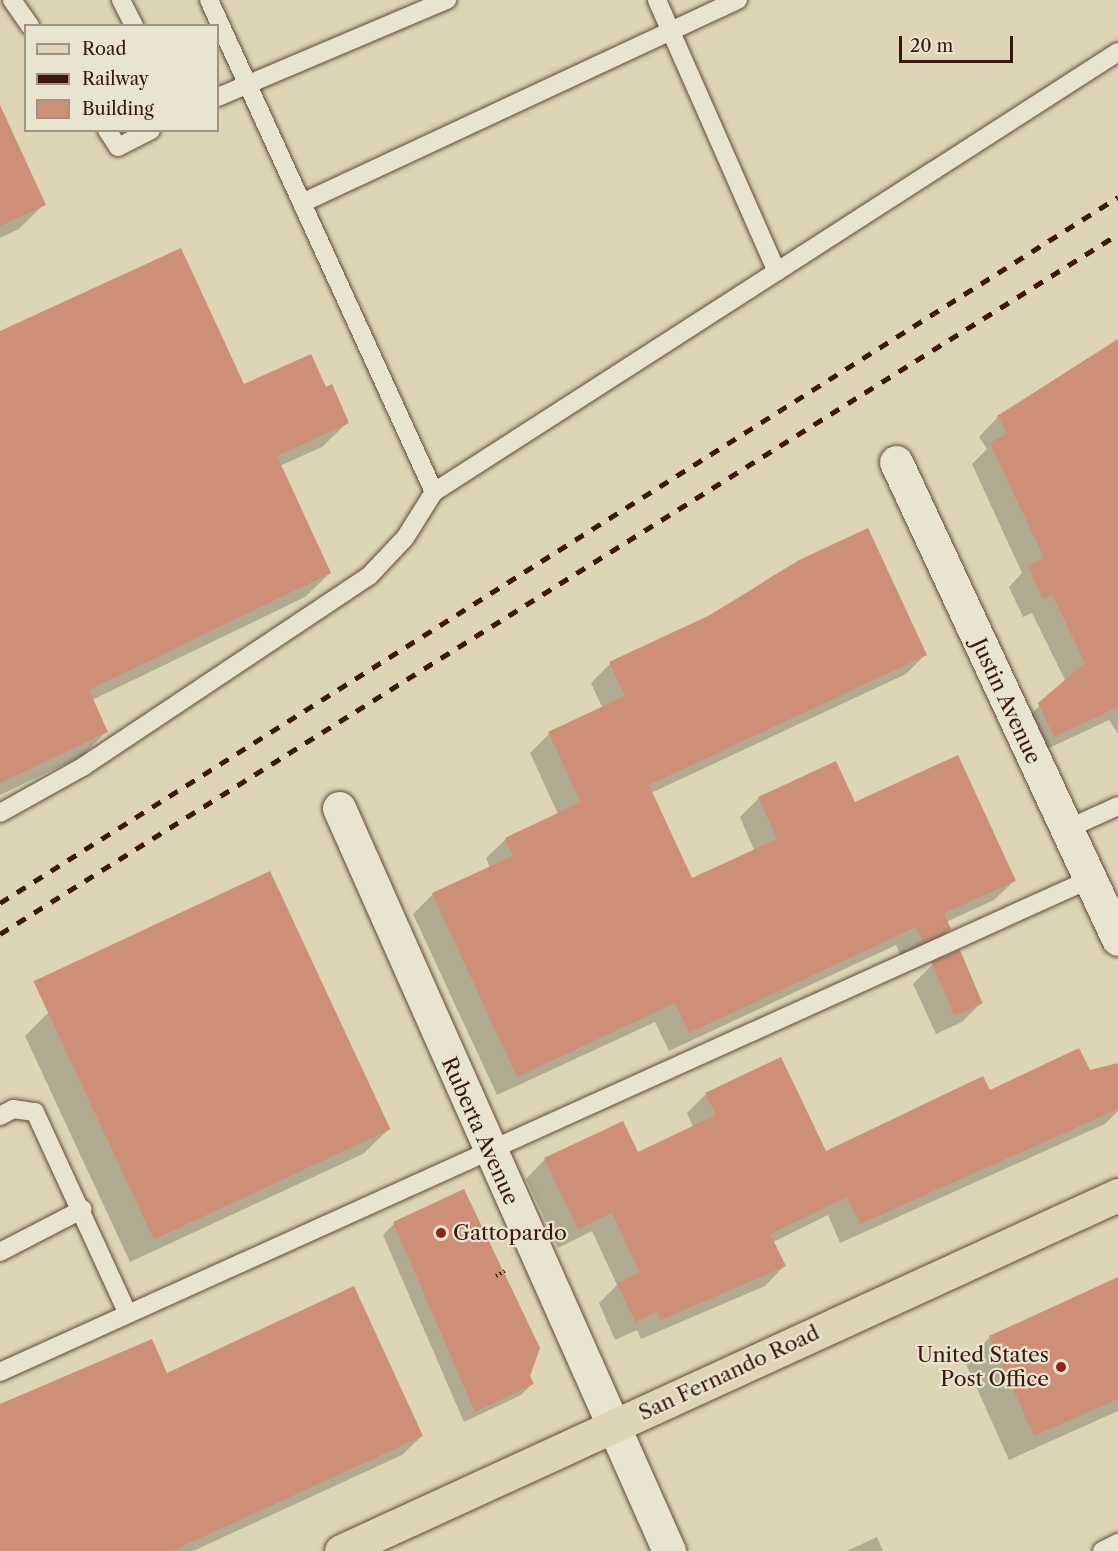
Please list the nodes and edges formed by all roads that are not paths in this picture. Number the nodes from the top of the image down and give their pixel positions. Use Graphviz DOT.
graph roads {
  1 [pos="12,0"];
  2 [pos="121,0"];
  3 [pos="209,0"];
  4 [pos="447,0"];
  5 [pos="657,0"];
  6 [pos="738,0"];
  7 [pos="29,24"];
  8 [pos="133,24"];
  9 [pos="672,30"];
  10 [pos="1118,52"];
  11 [pos="244,83"];
  12 [pos="219,96"];
  13 [pos="108,132"];
  14 [pos="147,132"];
  15 [pos="302,203"];
  16 [pos="777,272"];
  17 [pos="896,462"];
  18 [pos="434,492"];
  19 [pos="1118,806"];
  20 [pos="339,808"];
  21 [pos="0,813"];
  22 [pos="1065,830"];
  23 [pos="1088,880"];
  24 [pos="1118,939"];
  25 [pos="0,1116"];
  26 [pos="488,1151"];
  27 [pos="1118,1195"];
  28 [pos="83,1209"];
  29 [pos="0,1252"];
  30 [pos="128,1314"];
  31 [pos="0,1372"];
  32 [pos="614,1428"];
  33 [pos="1118,1543"];
  34 [pos="341,1551"];
  35 [pos="669,1551"];
  36 [pos="1102,1551"];
  1 -- 7 [label="lane"];
  2 -- 8 [label="lane"];
  3 -- 11 [label="lane"];
  4 -- 11 [label="lane"];
  5 -- 9 [label="lane"];
  6 -- 9 [label="lane"];
  9 -- 15 [label="lane"];
  9 -- 16 [label="lane"];
  10 -- 16 [label="lane"];
  11 -- 12 [label="lane"];
  11 -- 15 [label="lane"];
  13 -- 14 [label="lane"];
  15 -- 18 [label="lane"];
  16 -- 18 [label="lane"];
  17 -- 22 [label="street, Justin Avenue"];
  18 -- 21 [label="lane"];
  19 -- 22 [label="lane"];
  20 -- 26 [label="street, Ruberta Avenue"];
  22 -- 23 [label="street, Justin Avenue"];
  23 -- 24 [label="street, Justin Avenue"];
  23 -- 26 [label="lane"];
  25 -- 28 [label="lane"];
  26 -- 30 [label="lane"];
  26 -- 32 [label="street, Ruberta Avenue"];
  27 -- 32 [label="main road, San Fernando Road"];
  28 -- 29 [label="lane"];
  28 -- 30 [label="lane"];
  30 -- 31 [label="lane"];
  32 -- 34 [label="main road, San Fernando Road"];
  32 -- 35 [label="street, Ruberta Avenue"];
  33 -- 36 [label="lane"];
}
